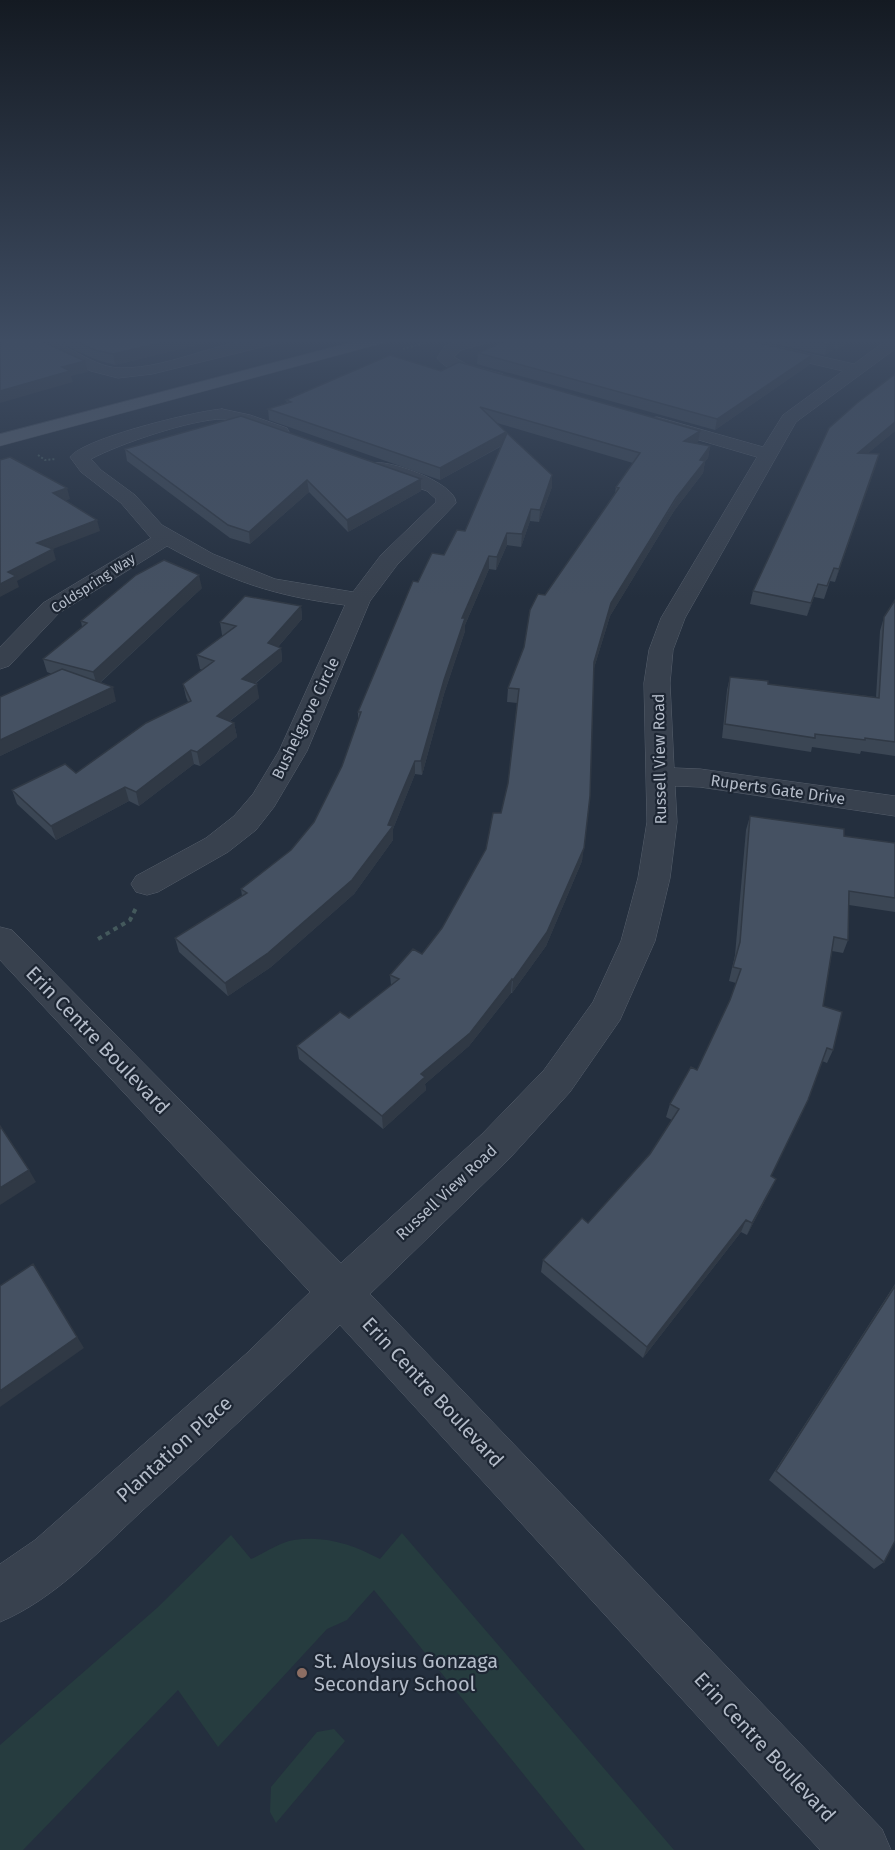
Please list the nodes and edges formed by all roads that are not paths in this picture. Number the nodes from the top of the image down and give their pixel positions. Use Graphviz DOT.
graph roads {
  1 [pos="55,425"];
  2 [pos="175,425"];
  3 [pos="260,425"];
  4 [pos="666,425"];
  5 [pos="785,425"];
  6 [pos="0,440"];
  7 [pos="302,440"];
  8 [pos="768,454"];
  9 [pos="357,459"];
  10 [pos="166,538"];
  11 [pos="359,600"];
  12 [pos="0,661"];
  13 [pos="660,776"];
  14 [pos="895,806"];
  15 [pos="147,884"];
  16 [pos="0,939"];
  17 [pos="340,1293"];
  18 [pos="0,1596"];
  19 [pos="861,1850"];
  1 -- 6 [label="main road"];
  2 -- 10 [label="street"];
  3 -- 7 [label="street"];
  4 -- 8 [label="street"];
  5 -- 8 [label="street, Russell View Road"];
  8 -- 13 [label="street, Russell View Road"];
  9 -- 11 [label="street, Bushelgrove Circle"];
  10 -- 11 [label="street"];
  10 -- 12 [label="street, Coldspring Way"];
  11 -- 15 [label="street, Bushelgrove Circle"];
  13 -- 14 [label="street, Ruperts Gate Drive"];
  13 -- 17 [label="street, Russell View Road"];
  16 -- 17 [label="street, Erin Centre Boulevard"];
  17 -- 18 [label="street, Plantation Place"];
  17 -- 19 [label="street, Erin Centre Boulevard"];
}
